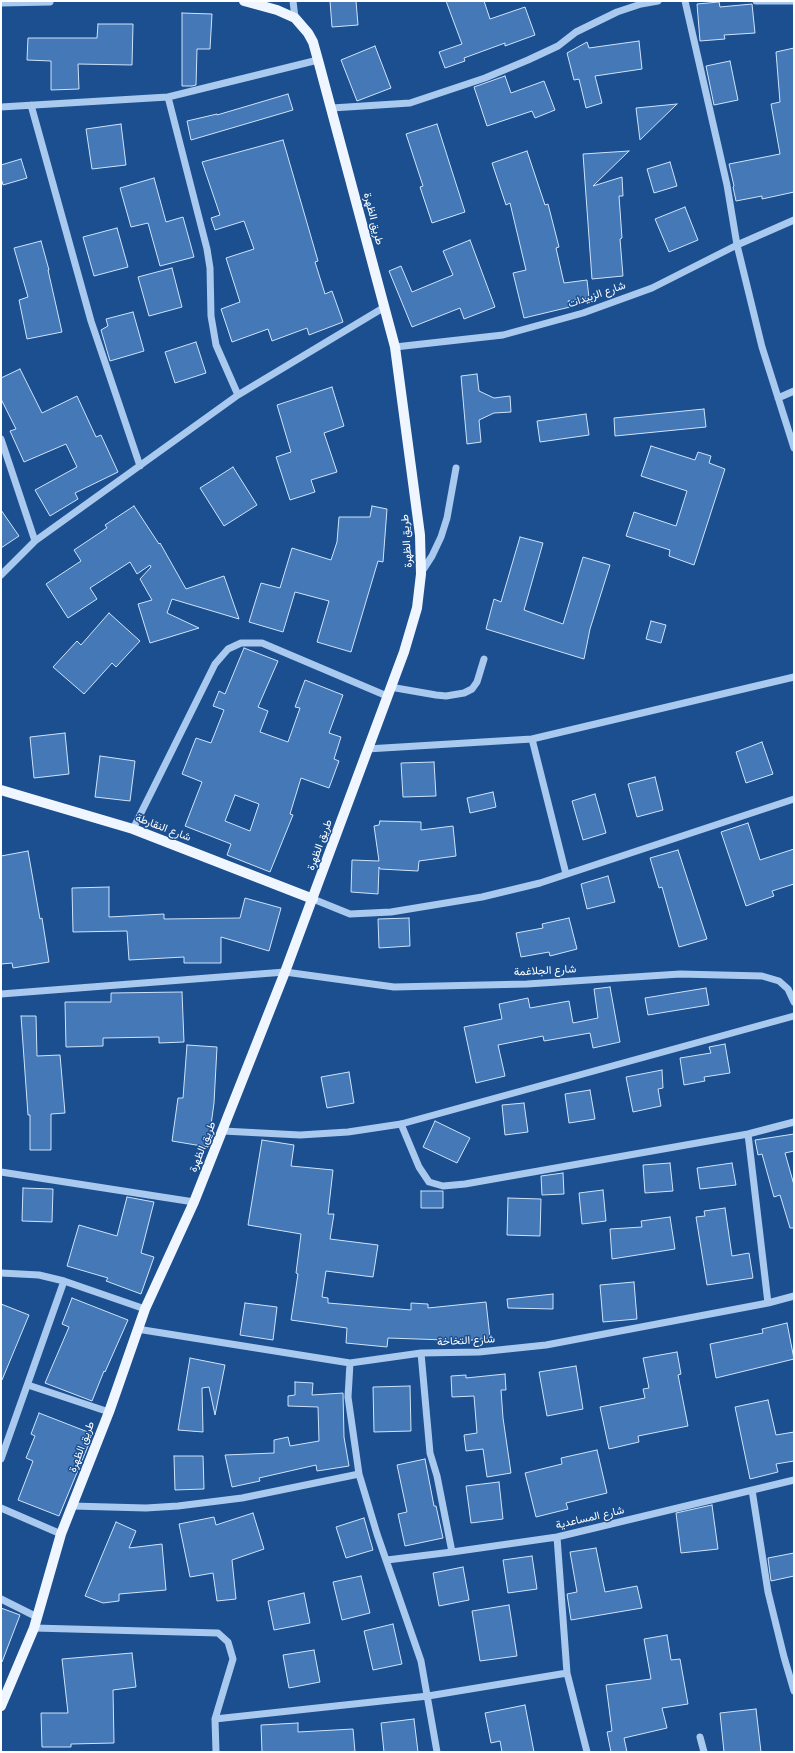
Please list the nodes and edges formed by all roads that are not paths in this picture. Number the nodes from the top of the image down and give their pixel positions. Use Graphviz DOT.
graph roads {
  1 [pos="244,1"];
  2 [pos="293,1"];
  3 [pos="658,1"];
  4 [pos="685,1"];
  5 [pos="756,1"];
  6 [pos="50,2"];
  7 [pos="794,2"];
  8 [pos="1,3"];
  9 [pos="294,18"];
  10 [pos="318,60"];
  11 [pos="168,96"];
  12 [pos="31,105"];
  13 [pos="1,107"];
  14 [pos="332,108"];
  15 [pos="794,220"];
  16 [pos="737,245"];
  17 [pos="383,308"];
  18 [pos="395,347"];
  19 [pos="794,392"];
  20 [pos="238,396"];
  21 [pos="778,398"];
  22 [pos="1,440"];
  23 [pos="2,448"];
  24 [pos="794,448"];
  25 [pos="140,466"];
  26 [pos="456,468"];
  27 [pos="35,541"];
  28 [pos="421,574"];
  29 [pos="1,575"];
  30 [pos="484,659"];
  31 [pos="794,677"];
  32 [pos="389,691"];
  33 [pos="532,739"];
  34 [pos="367,749"];
  35 [pos="1,790"];
  36 [pos="794,799"];
  37 [pos="133,829"];
  38 [pos="566,874"];
  39 [pos="313,899"];
  40 [pos="285,972"];
  41 [pos="1,994"];
  42 [pos="794,1002"];
  43 [pos="794,1016"];
  44 [pos="794,1122"];
  45 [pos="402,1124"];
  46 [pos="223,1131"];
  47 [pos="748,1134"];
  48 [pos="1,1172"];
  49 [pos="194,1202"];
  50 [pos="1,1273"];
  51 [pos="64,1281"];
  52 [pos="794,1296"];
  53 [pos="768,1303"];
  54 [pos="145,1309"];
  55 [pos="137,1329"];
  56 [pos="421,1353"];
  57 [pos="350,1363"];
  58 [pos="28,1385"];
  59 [pos="109,1412"];
  60 [pos="1,1459"];
  61 [pos="359,1474"];
  62 [pos="794,1480"];
  63 [pos="752,1490"];
  64 [pos="72,1506"];
  65 [pos="1,1508"];
  66 [pos="61,1534"];
  67 [pos="557,1537"];
  68 [pos="452,1552"];
  69 [pos="387,1560"];
  70 [pos="1,1599"];
  71 [pos="36,1617"];
  72 [pos="34,1628"];
  73 [pos="567,1673"];
  74 [pos="794,1691"];
  75 [pos="428,1696"];
  76 [pos="2,1701"];
  77 [pos="215,1718"];
  78 [pos="700,1737"];
  79 [pos="216,1752"];
  80 [pos="437,1752"];
  81 [pos="587,1752"];
  82 [pos="704,1752"];
  1 -- 9 [label="main road, طريق الظهرة"];
  2 -- 9 [label="street"];
  3 -- 14 [label="street"];
  4 -- 16 [label="street"];
  5 -- 7 [label="street"];
  6 -- 8 [label="street"];
  9 -- 10 [label="main road, طريق الظهرة"];
  10 -- 11 [label="street"];
  10 -- 14 [label="main road, طريق الظهرة"];
  11 -- 12 [label="street"];
  11 -- 20 [label="street"];
  12 -- 13 [label="street"];
  12 -- 25 [label="street"];
  14 -- 17 [label="main road, طريق الظهرة"];
  15 -- 16 [label="street, شارع الزبيدات"];
  16 -- 18 [label="street, شارع الزبيدات"];
  16 -- 21 [label="street"];
  17 -- 18 [label="main road, طريق الظهرة"];
  17 -- 20 [label="street"];
  18 -- 28 [label="main road, طريق الظهرة"];
  19 -- 21 [label="street"];
  20 -- 25 [label="street"];
  21 -- 24 [label="street"];
  22 -- 23 [label="street"];
  23 -- 27 [label="street"];
  25 -- 27 [label="street"];
  26 -- 28 [label="street"];
  27 -- 29 [label="street"];
  28 -- 32 [label="main road, طريق الظهرة"];
  30 -- 32 [label="street"];
  31 -- 33 [label="street"];
  32 -- 34 [label="main road, طريق الظهرة"];
  32 -- 37 [label="street"];
  33 -- 34 [label="street"];
  33 -- 38 [label="street"];
  34 -- 39 [label="main road, طريق الظهرة"];
  35 -- 37 [label="main road, شارع النقارطة"];
  36 -- 38 [label="street"];
  37 -- 39 [label="main road, شارع النقارطة"];
  38 -- 39 [label="street"];
  39 -- 40 [label="main road, طريق الظهرة"];
  40 -- 41 [label="street, شارع الجلاغمة"];
  40 -- 42 [label="street, شارع الجلاغمة"];
  40 -- 46 [label="main road, طريق الظهرة"];
  43 -- 45 [label="street"];
  44 -- 47 [label="street"];
  45 -- 46 [label="street"];
  45 -- 47 [label="street"];
  46 -- 49 [label="main road, طريق الظهرة"];
  47 -- 53 [label="street"];
  48 -- 49 [label="street"];
  49 -- 54 [label="main road, طريق الظهرة"];
  50 -- 51 [label="street"];
  51 -- 54 [label="street"];
  51 -- 58 [label="street"];
  52 -- 53 [label="street, شارع التخاخة"];
  53 -- 56 [label="street, شارع التخاخة"];
  54 -- 55 [label="main road, طريق الظهرة"];
  55 -- 57 [label="street, شارع التخاخة"];
  55 -- 59 [label="main road, طريق الظهرة"];
  56 -- 57 [label="street, شارع التخاخة"];
  56 -- 68 [label="street"];
  57 -- 61 [label="street"];
  58 -- 59 [label="street"];
  58 -- 60 [label="street"];
  59 -- 64 [label="main road, طريق الظهرة"];
  61 -- 64 [label="street"];
  61 -- 69 [label="street"];
  62 -- 63 [label="street, شارع المساعدية"];
  63 -- 67 [label="street, شارع المساعدية"];
  63 -- 74 [label="street"];
  64 -- 66 [label="main road, طريق الظهرة"];
  65 -- 66 [label="street"];
  66 -- 71 [label="main road, طريق الظهرة"];
  67 -- 68 [label="street, شارع المساعدية"];
  67 -- 73 [label="street"];
  68 -- 69 [label="street, شارع المساعدية"];
  69 -- 75 [label="street"];
  70 -- 71 [label="street"];
  71 -- 72 [label="main road, طريق الظهرة"];
  72 -- 76 [label="main road, طريق الظهرة"];
  72 -- 77 [label="street"];
  73 -- 75 [label="street"];
  73 -- 81 [label="street"];
  75 -- 77 [label="street"];
  75 -- 80 [label="street"];
  77 -- 79 [label="street"];
  78 -- 82 [label="street"];
}
